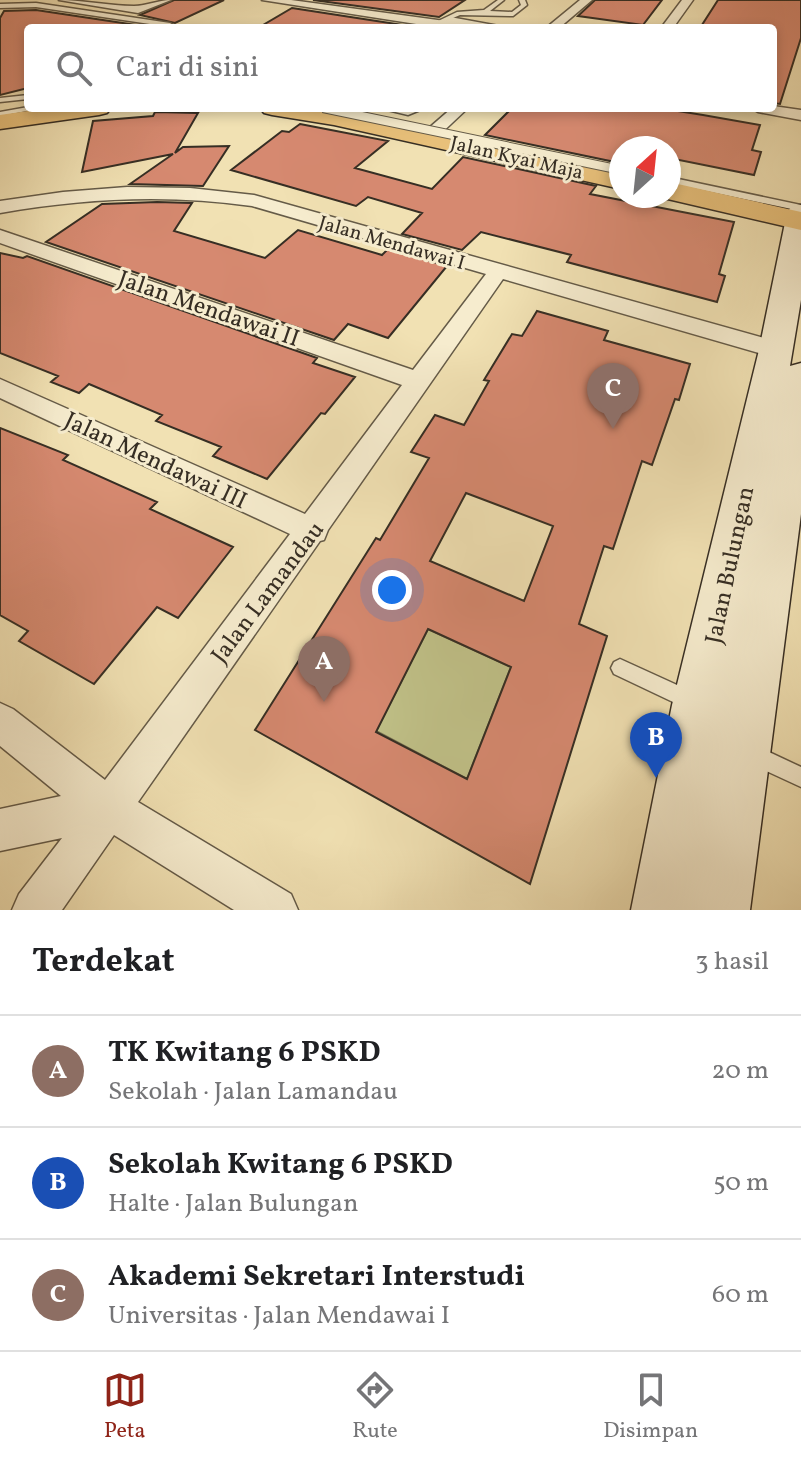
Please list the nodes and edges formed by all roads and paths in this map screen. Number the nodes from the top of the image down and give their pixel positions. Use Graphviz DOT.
graph roads {
  1 [pos="64,0"];
  2 [pos="166,0"];
  3 [pos="267,0"];
  4 [pos="501,0"];
  5 [pos="522,0"];
  6 [pos="585,0"];
  7 [pos="683,1"];
  8 [pos="0,6"];
  9 [pos="485,12"];
  10 [pos="436,21"];
  11 [pos="163,24"];
  12 [pos="449,24"];
  13 [pos="465,24"];
  14 [pos="557,24"];
  15 [pos="669,24"];
  16 [pos="0,100"];
  17 [pos="15,103"];
  18 [pos="24,110"];
  19 [pos="777,111"];
  20 [pos="71,112"];
  21 [pos="318,112"];
  22 [pos="342,112"];
  23 [pos="383,112"];
  24 [pos="0,114"];
  25 [pos="801,115"];
  26 [pos="0,122"];
  27 [pos="444,123"];
  28 [pos="609,159"];
  29 [pos="609,168"];
  30 [pos="681,175"];
  31 [pos="609,177"];
  32 [pos="681,183"];
  33 [pos="681,194"];
  34 [pos="801,200"];
  35 [pos="0,207"];
  36 [pos="801,210"];
  37 [pos="800,221"];
  38 [pos="0,236"];
  39 [pos="497,273"];
  40 [pos="788,362"];
  41 [pos="418,381"];
  42 [pos="0,388"];
  43 [pos="797,436"];
  44 [pos="313,531"];
  45 [pos="620,668"];
  46 [pos="699,705"];
  47 [pos="0,722"];
  48 [pos="742,749"];
  49 [pos="801,777"];
  50 [pos="107,807"];
  51 [pos="0,830"];
  52 [pos="35,910"];
  53 [pos="275,910"];
  54 [pos="663,910"];
  55 [pos="718,910"];
  1 -- 2 [label="street"];
  3 -- 10 [label="street"];
  4 -- 9 [label="lane"];
  5 -- 9 [label="lane"];
  6 -- 14 [label="street"];
  7 -- 15 [label="street"];
  8 -- 11 [label="lane"];
  9 -- 10 [label="lane"];
  10 -- 12 [label="street"];
  10 -- 13 [label="street"];
  16 -- 17 [label="lane"];
  18 -- 24 [label="lane"];
  19 -- 25 [label="street"];
  20 -- 26 [label="main road"];
  21 -- 27 [label="main road, Jalan Kyai Maja"];
  22 -- 29 [label="lane, bridge"];
  23 -- 27 [label="main road, Jalan Kyai Maja"];
  27 -- 28 [label="main road, Jalan Kyai Maja"];
  27 -- 31 [label="main road, Jalan Kyai Maja"];
  30 -- 34 [label="main road"];
  32 -- 36 [label="lane"];
  33 -- 37 [label="main road"];
  35 -- 39 [label="street, Jalan Mendawai I"];
  36 -- 37 [label="street, Jalan Bulungan"];
  37 -- 40 [label="street, Jalan Bulungan"];
  38 -- 41 [label="street, Jalan Mendawai II"];
  39 -- 40 [label="street, Jalan Mendawai I"];
  39 -- 41 [label="street, Jalan Lamandau"];
  40 -- 43 [label="street, Jalan Bulungan"];
  40 -- 46 [label="street, Jalan Bulungan"];
  41 -- 44 [label="street, Jalan Lamandau"];
  42 -- 44 [label="street, Jalan Mendawai III"];
  43 -- 48 [label="street, Jalan Bulungan"];
  44 -- 50 [label="street, Jalan Lamandau"];
  45 -- 46 [label="lane"];
  46 -- 54 [label="street, Jalan Bulungan"];
  47 -- 50 [label="street"];
  48 -- 49 [label="lane"];
  48 -- 55 [label="street, Jalan Bulungan"];
  50 -- 51 [label="street"];
  50 -- 52 [label="street, Jalan Lamandau"];
  50 -- 53 [label="street"];
}
